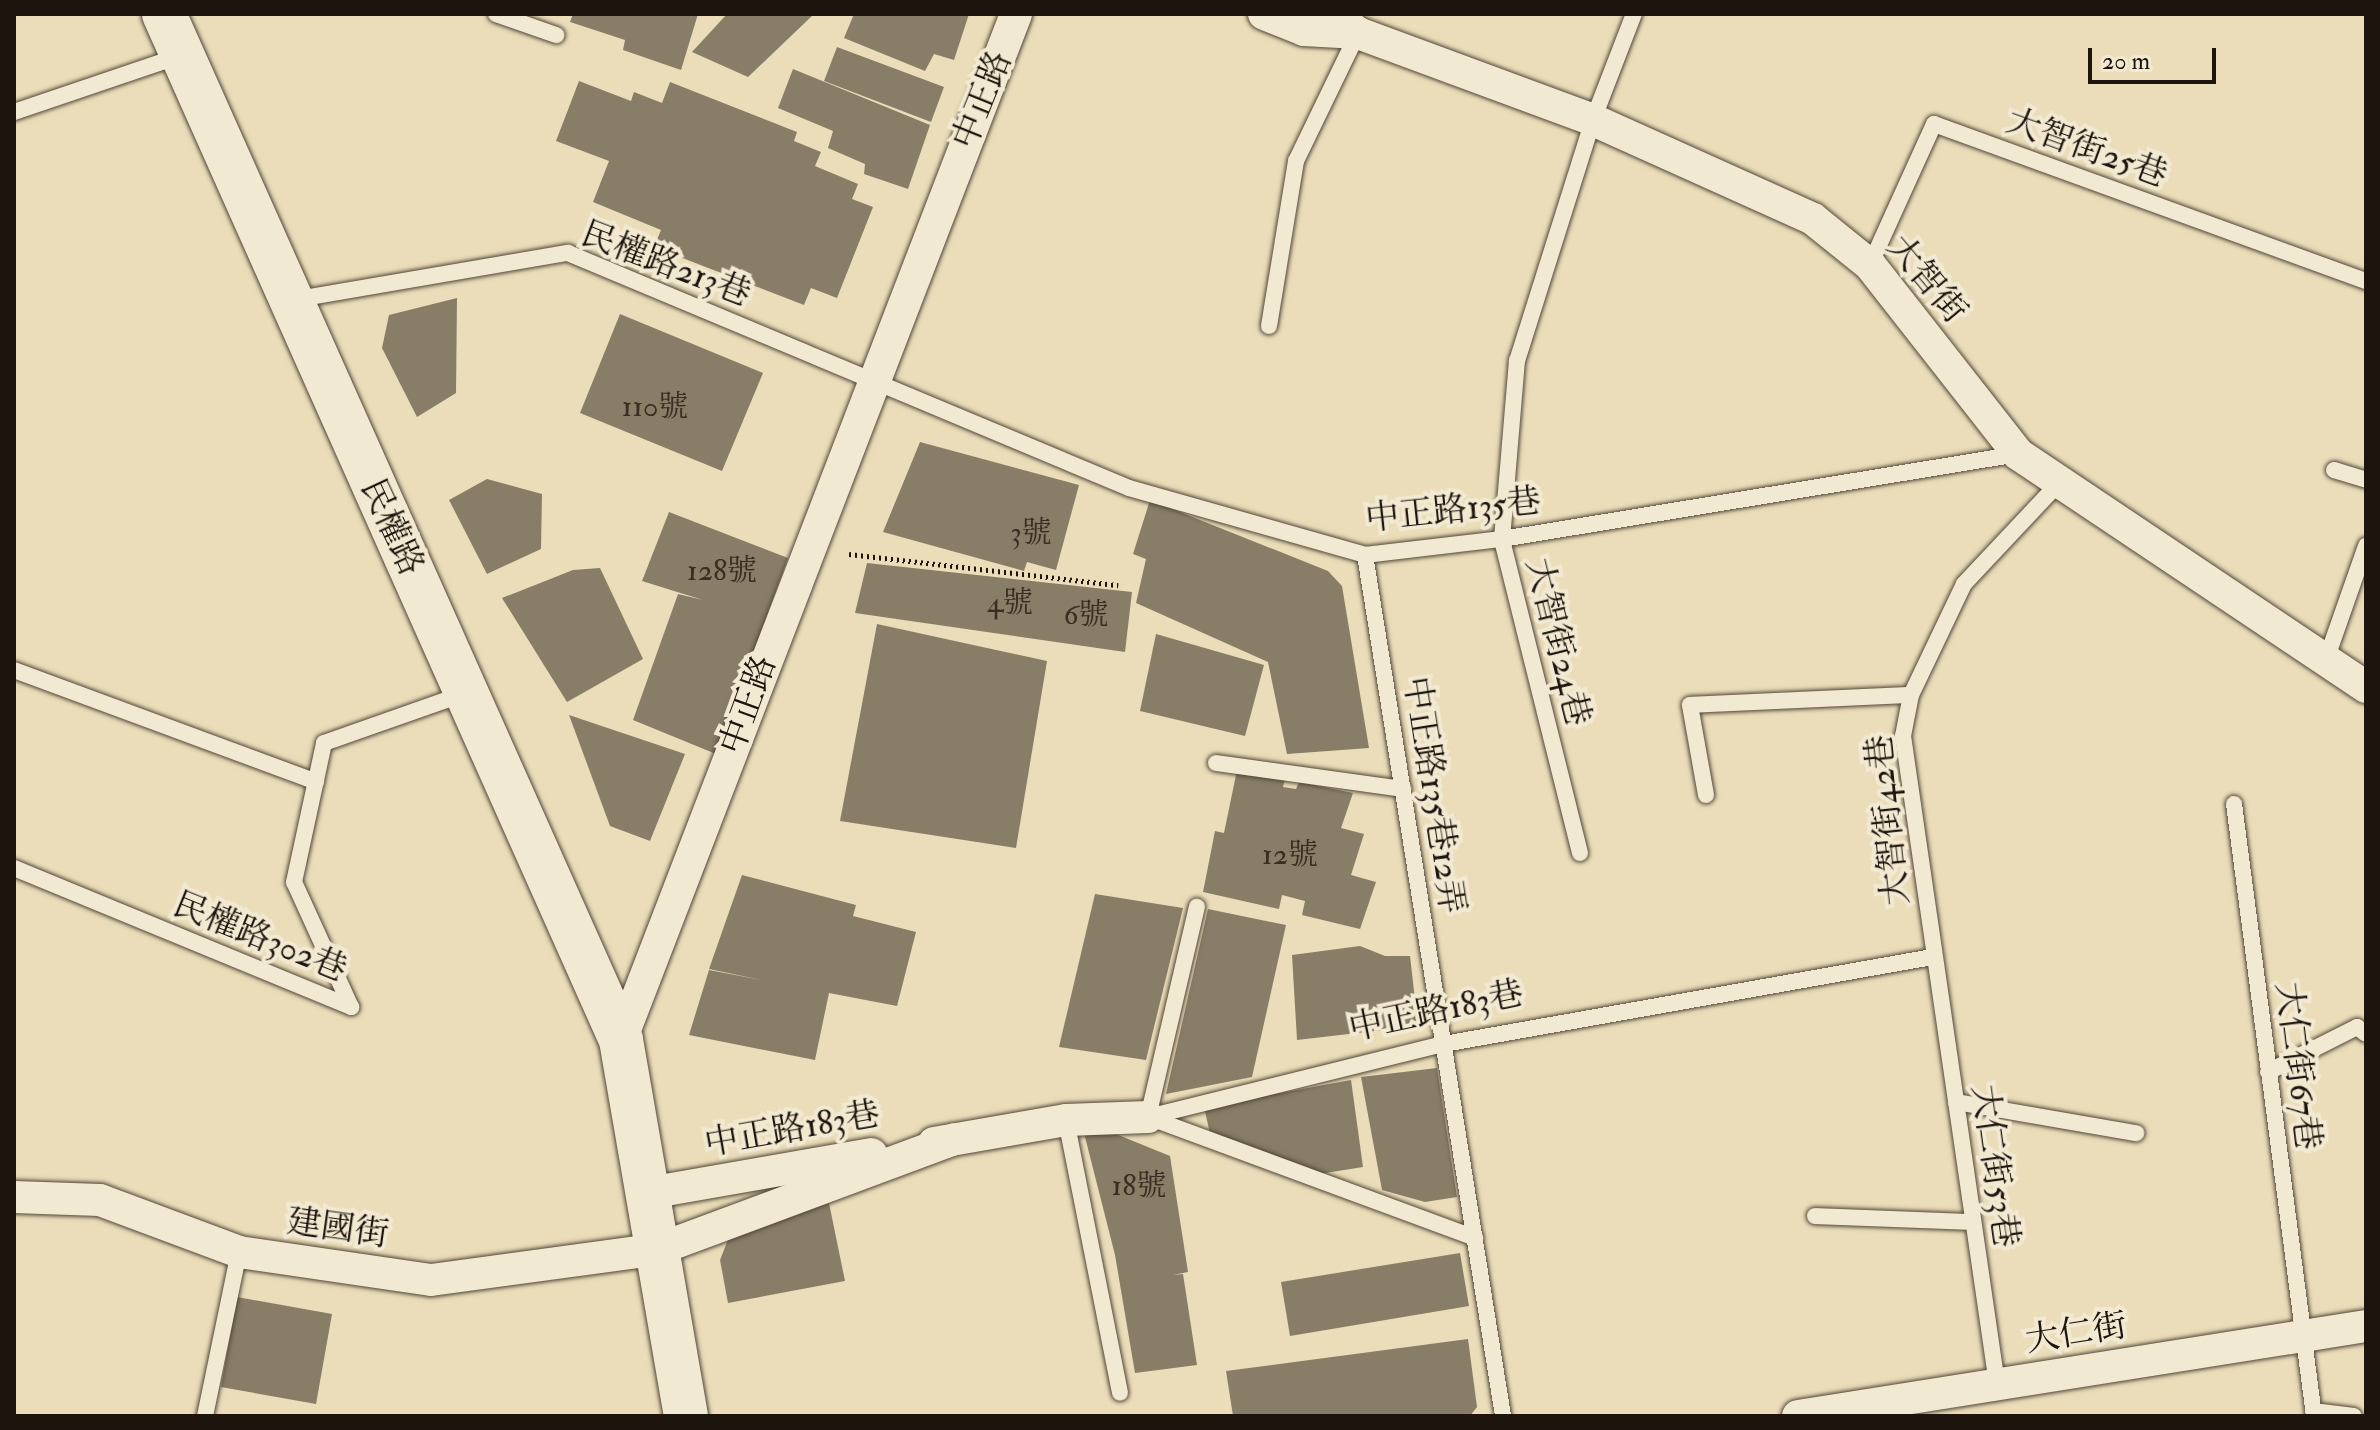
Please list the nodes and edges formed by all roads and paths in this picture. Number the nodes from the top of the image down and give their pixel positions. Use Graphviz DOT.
graph roads {
  1 [pos="164,14"];
  2 [pos="496,14"];
  3 [pos="1016,14"];
  4 [pos="1264,14"];
  5 [pos="1634,14"];
  6 [pos="1346,24"];
  7 [pos="556,35"];
  8 [pos="184,55"];
  9 [pos="14,112"];
  10 [pos="1593,120"];
  11 [pos="1870,265"];
  12 [pos="2366,281"];
  13 [pos="289,301"];
  14 [pos="1269,326"];
  15 [pos="872,378"];
  16 [pos="2018,454"];
  17 [pos="2334,470"];
  18 [pos="2366,480"];
  19 [pos="2057,485"];
  20 [pos="1502,539"];
  21 [pos="2366,546"];
  22 [pos="805,549"];
  23 [pos="1365,555"];
  24 [pos="1118,585"];
  25 [pos="2326,660"];
  26 [pos="14,670"];
  27 [pos="2366,687"];
  28 [pos="468,692"];
  29 [pos="1911,695"];
  30 [pos="1216,763"];
  31 [pos="316,782"];
  32 [pos="1403,789"];
  33 [pos="1706,795"];
  34 [pos="2234,804"];
  35 [pos="1580,853"];
  36 [pos="14,868"];
  37 [pos="1197,907"];
  38 [pos="1934,957"];
  39 [pos="2366,1034"];
  40 [pos="621,1040"];
  41 [pos="1444,1044"];
  42 [pos="2268,1072"];
  43 [pos="1956,1102"];
  44 [pos="1148,1117"];
  45 [pos="1066,1120"];
  46 [pos="2136,1133"];
  47 [pos="954,1139"];
  48 [pos="643,1194"];
  49 [pos="14,1197"];
  50 [pos="1815,1216"];
  51 [pos="1973,1222"];
  52 [pos="1475,1238"];
  53 [pos="659,1249"];
  54 [pos="239,1252"];
  55 [pos="2366,1326"];
  56 [pos="2301,1336"];
  57 [pos="1997,1384"];
  58 [pos="1120,1393"];
  59 [pos="1921,1406"];
  60 [pos="2313,1414"];
  61 [pos="205,1416"];
  62 [pos="686,1416"];
  63 [pos="1503,1416"];
  64 [pos="1798,1416"];
  65 [pos="2354,1416"];
  1 -- 8 [label="main road, 民權路"];
  2 -- 7 [label="lane"];
  3 -- 15 [label="street, 中正路"];
  4 -- 6 [label="street, 大智街"];
  5 -- 10 [label="lane, 大智街24巷"];
  6 -- 10 [label="street, 大智街"];
  6 -- 14 [label="lane"];
  8 -- 9 [label="lane"];
  8 -- 13 [label="main road, 民權路"];
  10 -- 11 [label="street, 大智街"];
  10 -- 20 [label="lane, 大智街24巷"];
  11 -- 12 [label="lane, 大智街25巷"];
  11 -- 16 [label="street, 大智街"];
  13 -- 15 [label="lane, 民權路213巷"];
  13 -- 28 [label="main road, 民權路"];
  15 -- 22 [label="street, 中正路"];
  15 -- 23 [label="lane, 中正路135巷"];
  16 -- 19 [label="street, 大智街"];
  16 -- 20 [label="lane, 中正路135巷"];
  17 -- 18 [label="lane"];
  19 -- 25 [label="street, 大智街"];
  19 -- 29 [label="lane, 大智街42巷"];
  20 -- 23 [label="lane, 中正路135巷"];
  20 -- 35 [label="lane, 大智街24巷"];
  21 -- 25 [label="lane"];
  22 -- 24 [label="path"];
  22 -- 40 [label="street, 中正路"];
  23 -- 32 [label="lane, 中正路135巷12弄"];
  25 -- 27 [label="street, 大智街"];
  26 -- 31 [label="lane"];
  28 -- 31 [label="lane, 民權路302巷"];
  28 -- 40 [label="main road, 民權路"];
  29 -- 33 [label="lane"];
  29 -- 38 [label="lane, 大智街42巷"];
  30 -- 32 [label="lane"];
  31 -- 36 [label="lane, 民權路302巷"];
  32 -- 41 [label="lane, 中正路135巷12弄"];
  34 -- 42 [label="lane, 大仁街67巷"];
  37 -- 44 [label="lane"];
  38 -- 41 [label="lane, 中正路183巷"];
  38 -- 43 [label="lane, 大仁街53巷"];
  39 -- 42 [label="lane"];
  40 -- 48 [label="main road, 中正路"];
  41 -- 44 [label="lane, 中正路183巷"];
  41 -- 52 [label="lane, 中正路135巷12弄"];
  42 -- 56 [label="lane, 大仁街67巷"];
  43 -- 46 [label="lane"];
  43 -- 51 [label="lane, 大仁街53巷"];
  44 -- 45 [label="street, 中正路183巷"];
  44 -- 52 [label="lane"];
  45 -- 47 [label="street, 中正路183巷"];
  45 -- 58 [label="lane"];
  47 -- 48 [label="street, 中正路183巷"];
  47 -- 53 [label="street, 中正路183巷"];
  48 -- 53 [label="main road, 中正路"];
  49 -- 54 [label="street, 建國街"];
  50 -- 51 [label="lane"];
  51 -- 57 [label="lane, 大仁街53巷"];
  52 -- 63 [label="lane, 中正路135巷12弄"];
  53 -- 54 [label="street, 建國街"];
  53 -- 62 [label="main road, 中正路"];
  54 -- 61 [label="lane"];
  55 -- 56 [label="street, 大仁街"];
  56 -- 57 [label="street, 大仁街"];
  56 -- 60 [label="lane, 大仁街67巷"];
  57 -- 59 [label="street, 大仁街"];
  59 -- 64 [label="street, 大仁街"];
  60 -- 65 [label="lane"];
}
